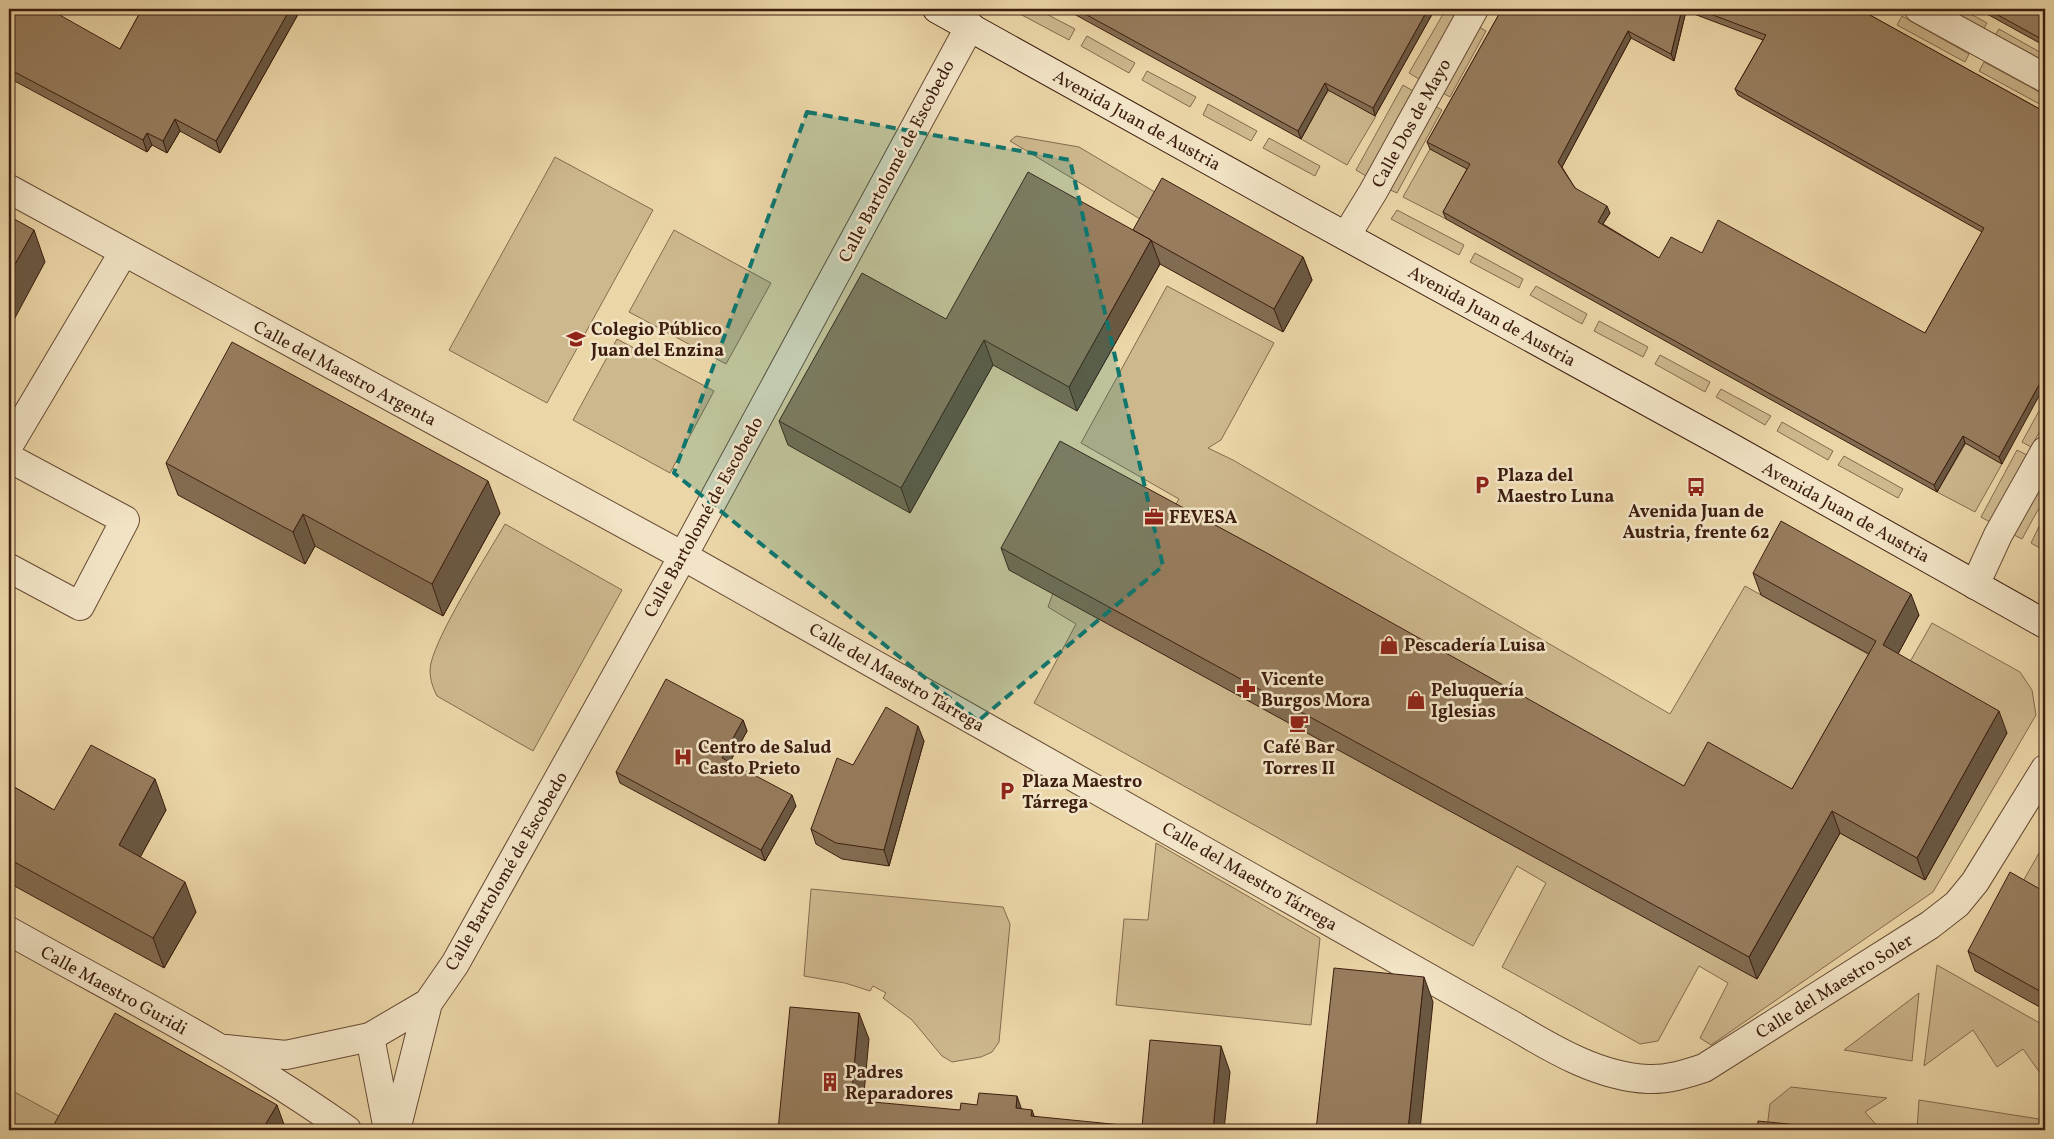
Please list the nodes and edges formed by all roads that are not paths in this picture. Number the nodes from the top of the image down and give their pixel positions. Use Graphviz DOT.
graph roads {
  1 [pos="937,9"];
  2 [pos="1474,9"];
  3 [pos="1919,9"];
  4 [pos="970,26"];
  5 [pos="2045,78"];
  6 [pos="9,189"];
  7 [pos="1346,236"];
  8 [pos="123,253"];
  9 [pos="9,445"];
  10 [pos="2045,451"];
  11 [pos="9,458"];
  12 [pos="683,556"];
  13 [pos="9,568"];
  14 [pos="1975,585"];
  15 [pos="2045,624"];
  16 [pos="2045,769"];
  17 [pos="9,931"];
  18 [pos="428,1003"];
  19 [pos="370,1037"];
  20 [pos="220,1048"];
  21 [pos="1554,1050"];
  22 [pos="347,1130"];
  23 [pos="388,1130"];
  24 [pos="396,1130"];
  1 -- 4 [label="street, Avenida Juan de Austria"];
  2 -- 7 [label="street, Calle Dos de Mayo"];
  3 -- 5 [label="street"];
  4 -- 7 [label="street, Avenida Juan de Austria"];
  4 -- 12 [label="street, Calle Bartolomé de Escobedo"];
  6 -- 8 [label="street, Calle del Maestro Argenta"];
  7 -- 14 [label="street, Avenida Juan de Austria"];
  8 -- 9 [label="street"];
  8 -- 12 [label="street, Calle del Maestro Argenta"];
  10 -- 14 [label="street"];
  11 -- 13 [label="street"];
  12 -- 18 [label="street, Calle Bartolomé de Escobedo"];
  12 -- 21 [label="street, Calle del Maestro Tárrega"];
  14 -- 15 [label="street, Avenida Juan de Austria"];
  16 -- 21 [label="street, Calle del Maestro Soler"];
  17 -- 20 [label="street, Calle Maestro Guridi"];
  18 -- 19 [label="street, Calle Bartolomé de Escobedo"];
  18 -- 24 [label="street, Calle Bartolomé de Escobedo"];
  19 -- 20 [label="street, Calle Maestro Guridi"];
  19 -- 23 [label="street"];
  20 -- 22 [label="street, Calle Maestro Guridi"];
}
